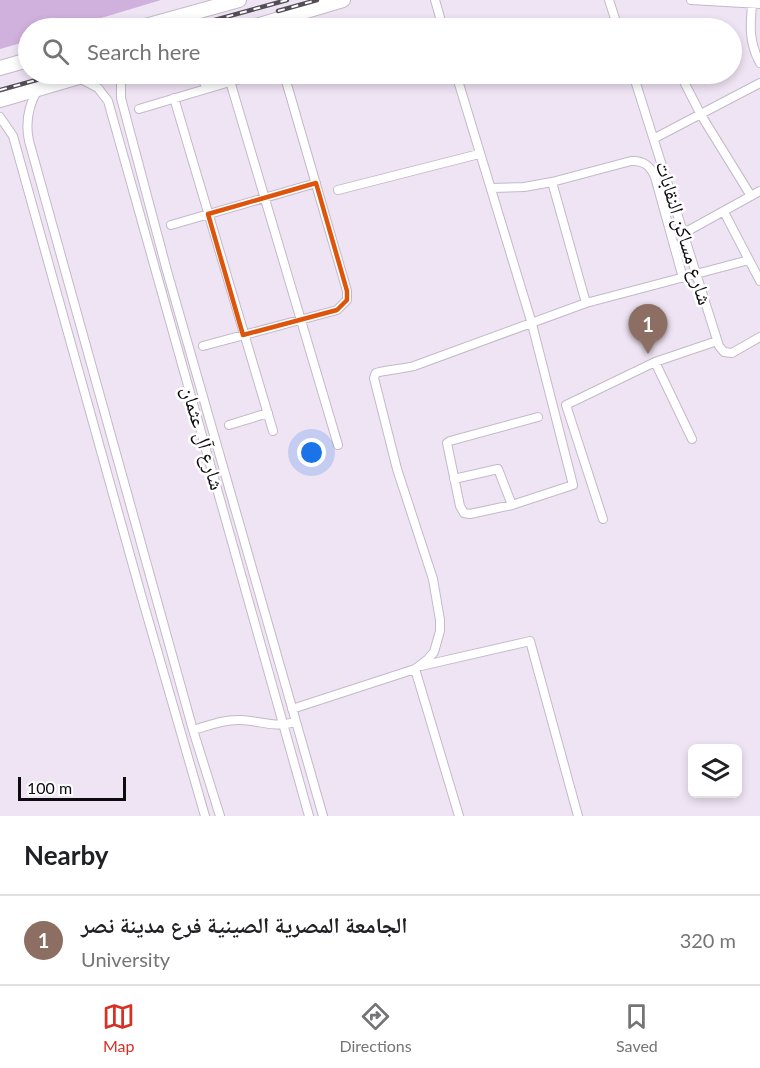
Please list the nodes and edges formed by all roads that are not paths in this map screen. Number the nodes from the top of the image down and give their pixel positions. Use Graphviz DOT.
graph roads {
  1 [pos="240,0"];
  2 [pos="343,0"];
  3 [pos="435,0"];
  4 [pos="609,0"];
  5 [pos="691,0"];
  6 [pos="756,4"];
  7 [pos="174,18"];
  8 [pos="293,18"];
  9 [pos="440,18"];
  10 [pos="615,18"];
  11 [pos="18,63"];
  12 [pos="760,63"];
  13 [pos="0,68"];
  14 [pos="760,83"];
  15 [pos="52,84"];
  16 [pos="93,84"];
  17 [pos="122,84"];
  18 [pos="205,84"];
  19 [pos="220,84"];
  20 [pos="231,84"];
  21 [pos="287,84"];
  22 [pos="459,84"];
  23 [pos="636,84"];
  24 [pos="685,84"];
  25 [pos="217,85"];
  26 [pos="39,88"];
  27 [pos="206,88"];
  28 [pos="121,92"];
  29 [pos="106,96"];
  30 [pos="174,98"];
  31 [pos="0,100"];
  32 [pos="139,109"];
  33 [pos="701,116"];
  34 [pos="0,117"];
  35 [pos="18,125"];
  36 [pos="655,138"];
  37 [pos="479,154"];
  38 [pos="552,182"];
  39 [pos="316,183"];
  40 [pos="491,188"];
  41 [pos="338,190"];
  42 [pos="758,193"];
  43 [pos="264,198"];
  44 [pos="724,212"];
  45 [pos="208,214"];
  46 [pos="171,225"];
  47 [pos="684,233"];
  48 [pos="749,260"];
  49 [pos="695,275"];
  50 [pos="683,278"];
  51 [pos="760,281"];
  52 [pos="586,303"];
  53 [pos="301,319"];
  54 [pos="532,324"];
  55 [pos="243,335"];
  56 [pos="760,337"];
  57 [pos="717,341"];
  58 [pos="203,346"];
  59 [pos="655,362"];
  60 [pos="268,413"];
  61 [pos="538,417"];
  62 [pos="229,424"];
  63 [pos="273,431"];
  64 [pos="692,439"];
  65 [pos="338,445"];
  66 [pos="454,479"];
  67 [pos="590,481"];
  68 [pos="573,485"];
  69 [pos="512,505"];
  70 [pos="603,519"];
  71 [pos="155,594"];
  72 [pos="142,598"];
  73 [pos="417,668"];
  74 [pos="292,709"];
  75 [pos="296,722"];
  76 [pos="284,725"];
  77 [pos="193,730"];
  78 [pos="205,816"];
  79 [pos="219,816"];
  80 [pos="309,816"];
  81 [pos="322,816"];
  82 [pos="459,816"];
  83 [pos="578,816"];
  1 -- 7 [label="main road"];
  2 -- 8 [label="main road"];
  3 -- 9 [label="street"];
  4 -- 10 [label="street"];
  5 -- 6 [label="street"];
  6 -- 12 [label="street"];
  11 -- 13 [label="main road"];
  14 -- 33 [label="street"];
  15 -- 26 [label="main road"];
  16 -- 29 [label="street"];
  17 -- 28 [label="street, شارع آل عثمان"];
  18 -- 27 [label="street"];
  19 -- 25 [label="street"];
  20 -- 43 [label="street"];
  21 -- 39 [label="street"];
  22 -- 37 [label="street"];
  23 -- 36 [label="street, شارع مساكن النقابات"];
  24 -- 33 [label="street"];
  25 -- 27 [label="street"];
  26 -- 31 [label="main road"];
  26 -- 35 [label="street"];
  27 -- 30 [label="street"];
  28 -- 29 [label="street"];
  28 -- 74 [label="street, شارع آل عثمان"];
  29 -- 76 [label="street, شارع آل عثمان"];
  30 -- 32 [label="street"];
  30 -- 45 [label="street"];
  33 -- 36 [label="street"];
  33 -- 42 [label="street"];
  34 -- 35 [label="street"];
  35 -- 71 [label="street"];
  35 -- 72 [label="street"];
  36 -- 47 [label="street, شارع مساكن النقابات"];
  37 -- 40 [label="street"];
  37 -- 41 [label="street"];
  38 -- 40 [label="street"];
  38 -- 50 [label="street"];
  38 -- 52 [label="street"];
  39 -- 43 [label="street"];
  39 -- 53 [label="street"];
  40 -- 54 [label="street"];
  42 -- 44 [label="street"];
  43 -- 45 [label="street"];
  43 -- 53 [label="street"];
  44 -- 47 [label="street"];
  44 -- 48 [label="street"];
  45 -- 46 [label="street"];
  45 -- 55 [label="street"];
  47 -- 49 [label="street, شارع مساكن النقابات"];
  48 -- 49 [label="street"];
  48 -- 51 [label="street"];
  49 -- 50 [label="street"];
  49 -- 57 [label="street, شارع مساكن النقابات"];
  50 -- 52 [label="street"];
  52 -- 54 [label="street"];
  53 -- 55 [label="street"];
  53 -- 65 [label="street"];
  54 -- 68 [label="street"];
  54 -- 73 [label="street"];
  55 -- 58 [label="street"];
  55 -- 60 [label="street"];
  56 -- 57 [label="street"];
  57 -- 59 [label="street"];
  59 -- 64 [label="street"];
  59 -- 67 [label="street"];
  60 -- 62 [label="street"];
  60 -- 63 [label="street"];
  61 -- 66 [label="street"];
  66 -- 69 [label="street"];
  66 -- 69 [label="street"];
  67 -- 68 [label="street"];
  67 -- 70 [label="street"];
  68 -- 69 [label="street"];
  71 -- 72 [label="street"];
  71 -- 77 [label="street"];
  72 -- 78 [label="street"];
  73 -- 74 [label="street"];
  73 -- 82 [label="street"];
  73 -- 83 [label="street"];
  74 -- 75 [label="street, شارع آل عثمان"];
  75 -- 76 [label="street"];
  75 -- 81 [label="street, شارع آل عثمان"];
  76 -- 77 [label="street"];
  76 -- 80 [label="street, شارع آل عثمان"];
  77 -- 79 [label="street"];
}
